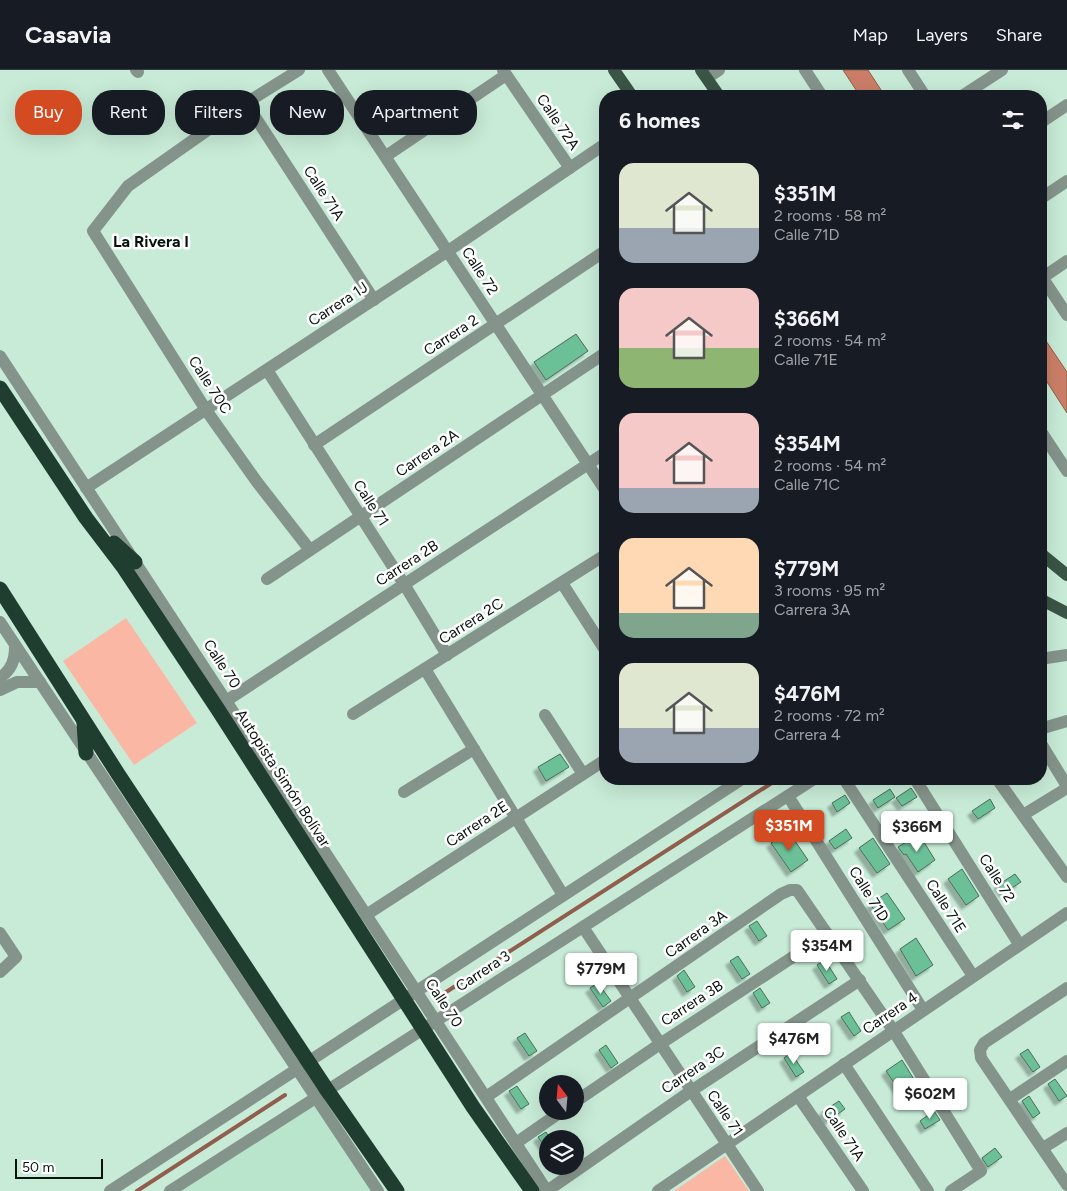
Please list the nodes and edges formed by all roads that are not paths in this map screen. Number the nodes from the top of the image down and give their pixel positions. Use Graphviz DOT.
graph roads {
  1 [pos="299,70"];
  2 [pos="328,70"];
  3 [pos="614,70"];
  4 [pos="719,70"];
  5 [pos="805,70"];
  6 [pos="908,70"];
  7 [pos="1002,70"];
  8 [pos="504,72"];
  9 [pos="704,74"];
  10 [pos="628,90"];
  11 [pos="715,90"];
  12 [pos="818,90"];
  13 [pos="921,90"];
  14 [pos="971,90"];
  15 [pos="260,94"];
  16 [pos="1067,105"];
  17 [pos="1047,118"];
  18 [pos="260,125"];
  19 [pos="201,135"];
  20 [pos="599,148"];
  21 [pos="386,156"];
  22 [pos="570,168"];
  23 [pos="1067,181"];
  24 [pos="1047,194"];
  25 [pos="448,252"];
  26 [pos="599,255"];
  27 [pos="1067,261"];
  28 [pos="1047,273"];
  29 [pos="1047,285"];
  30 [pos="374,300"];
  31 [pos="1067,315"];
  32 [pos="496,324"];
  33 [pos="0,356"];
  34 [pos="599,357"];
  35 [pos="267,370"];
  36 [pos="0,388"];
  37 [pos="542,394"];
  38 [pos="206,410"];
  39 [pos="1047,441"];
  40 [pos="314,445"];
  41 [pos="599,457"];
  42 [pos="588,464"];
  43 [pos="1067,471"];
  44 [pos="599,481"];
  45 [pos="86,488"];
  46 [pos="360,516"];
  47 [pos="86,518"];
  48 [pos="310,550"];
  49 [pos="599,559"];
  50 [pos="1047,559"];
  51 [pos="135,562"];
  52 [pos="1067,575"];
  53 [pos="267,579"];
  54 [pos="562,583"];
  55 [pos="404,584"];
  56 [pos="0,589"];
  57 [pos="1047,603"];
  58 [pos="1067,613"];
  59 [pos="0,622"];
  60 [pos="599,641"];
  61 [pos="15,646"];
  62 [pos="447,655"];
  63 [pos="1067,655"];
  64 [pos="1047,658"];
  65 [pos="425,669"];
  66 [pos="0,678"];
  67 [pos="40,682"];
  68 [pos="0,690"];
  69 [pos="226,701"];
  70 [pos="353,714"];
  71 [pos="545,715"];
  72 [pos="83,720"];
  73 [pos="1067,721"];
  74 [pos="1047,727"];
  75 [pos="474,749"];
  76 [pos="1047,754"];
  77 [pos="89,757"];
  78 [pos="599,764"];
  79 [pos="118,774"];
  80 [pos="583,774"];
  81 [pos="733,785"];
  82 [pos="796,785"];
  83 [pos="848,785"];
  84 [pos="919,785"];
  85 [pos="1002,785"];
  86 [pos="1067,787"];
  87 [pos="404,792"];
  88 [pos="788,796"];
  89 [pos="1022,815"];
  90 [pos="516,818"];
  91 [pos="1067,877"];
  92 [pos="563,895"];
  93 [pos="1067,913"];
  94 [pos="366,915"];
  95 [pos="582,927"];
  96 [pos="0,933"];
  97 [pos="828,934"];
  98 [pos="1019,944"];
  99 [pos="0,972"];
  100 [pos="973,976"];
  101 [pos="860,980"];
  102 [pos="1067,988"];
  103 [pos="410,995"];
  104 [pos="630,999"];
  105 [pos="923,1010"];
  106 [pos="430,1025"];
  107 [pos="893,1030"];
  108 [pos="660,1044"];
  109 [pos="1067,1061"];
  110 [pos="844,1064"];
  111 [pos="303,1065"];
  112 [pos="691,1091"];
  113 [pos="321,1094"];
  114 [pos="584,1096"];
  115 [pos="798,1096"];
  116 [pos="486,1097"];
  117 [pos="1010,1099"];
  118 [pos="549,1120"];
  119 [pos="1067,1133"];
  120 [pos="516,1143"];
  121 [pos="727,1144"];
  122 [pos="1044,1148"];
  123 [pos="1067,1184"];
  124 [pos="110,1191"];
  125 [pos="170,1191"];
  126 [pos="378,1191"];
  127 [pos="397,1191"];
  128 [pos="532,1191"];
  129 [pos="547,1191"];
  130 [pos="658,1191"];
  131 [pos="758,1191"];
  132 [pos="863,1191"];
  133 [pos="928,1191"];
  134 [pos="952,1191"];
  1 -- 15 [label="street"];
  2 -- 21 [label="street, Calle 72"];
  3 -- 10 [label="main road"];
  4 -- 9 [label="street"];
  5 -- 12 [label="street"];
  6 -- 13 [label="street"];
  7 -- 14 [label="street"];
  8 -- 21 [label="street"];
  8 -- 22 [label="street, Calle 72A"];
  9 -- 11 [label="main road"];
  16 -- 17 [label="street"];
  18 -- 30 [label="street, Calle 71A"];
  19 -- 38 [label="street, Calle 70C"];
  20 -- 22 [label="street, Carrera 1J"];
  21 -- 25 [label="street, Calle 72"];
  22 -- 25 [label="street, Carrera 1J"];
  23 -- 24 [label="street"];
  25 -- 30 [label="street, Carrera 1J"];
  25 -- 32 [label="street, Calle 72"];
  26 -- 32 [label="street, Carrera 2"];
  27 -- 28 [label="street"];
  29 -- 31 [label="street"];
  30 -- 35 [label="street, Carrera 1J"];
  32 -- 37 [label="street, Calle 72"];
  32 -- 40 [label="street, Carrera 2"];
  33 -- 45 [label="street, Calle 70"];
  34 -- 37 [label="street, Carrera 2A"];
  35 -- 38 [label="street, Carrera 1J"];
  35 -- 40 [label="street, Calle 71"];
  36 -- 47 [label="highway, Autopista Simón Bolívar"];
  37 -- 42 [label="street, Calle 72"];
  37 -- 46 [label="street, Carrera 2A"];
  38 -- 45 [label="street, Carrera 1J"];
  38 -- 48 [label="street, Calle 70C"];
  39 -- 43 [label="street"];
  40 -- 46 [label="street, Calle 71"];
  41 -- 42 [label="street, Carrera 2B"];
  42 -- 44 [label="street, Calle 72"];
  42 -- 55 [label="street, Carrera 2B"];
  45 -- 51 [label="street, Calle 70"];
  46 -- 48 [label="street, Carrera 2A"];
  46 -- 55 [label="street, Calle 71"];
  47 -- 51 [label="highway"];
  47 -- 103 [label="highway, Autopista Simón Bolívar"];
  48 -- 53 [label="street, Carrera 2A"];
  49 -- 54 [label="street, Carrera 2C"];
  50 -- 52 [label="main road"];
  51 -- 69 [label="street, Calle 70"];
  54 -- 60 [label="street"];
  54 -- 62 [label="street, Carrera 2C"];
  55 -- 62 [label="street, Calle 71"];
  55 -- 69 [label="street, Carrera 2B"];
  56 -- 72 [label="highway"];
  57 -- 58 [label="main road"];
  59 -- 61 [label="street"];
  61 -- 66 [label="street"];
  61 -- 67 [label="street"];
  62 -- 65 [label="street, Carrera 2C"];
  63 -- 64 [label="street"];
  65 -- 70 [label="street, Carrera 2C"];
  65 -- 75 [label="street"];
  67 -- 68 [label="street"];
  67 -- 77 [label="street"];
  69 -- 94 [label="street, Calle 70"];
  71 -- 80 [label="street"];
  72 -- 77 [label="highway"];
  72 -- 79 [label="highway"];
  73 -- 74 [label="street"];
  75 -- 87 [label="street"];
  75 -- 90 [label="street"];
  76 -- 86 [label="street"];
  77 -- 79 [label="highway"];
  77 -- 111 [label="street"];
  78 -- 80 [label="street, Carrera 2E"];
  79 -- 111 [label="highway"];
  80 -- 90 [label="street, Carrera 2E"];
  81 -- 92 [label="street, Carrera 3"];
  82 -- 88 [label="street, Carrera 3"];
  83 -- 100 [label="street, Calle 71E"];
  84 -- 98 [label="street, Calle 72"];
  85 -- 89 [label="street"];
  86 -- 89 [label="street"];
  88 -- 95 [label="street, Carrera 3"];
  88 -- 105 [label="street, Calle 71D"];
  89 -- 91 [label="street"];
  90 -- 92 [label="street"];
  90 -- 94 [label="street, Carrera 2E"];
  92 -- 103 [label="street, Carrera 3"];
  93 -- 98 [label="street, Carrera 4"];
  94 -- 103 [label="street, Calle 70"];
  95 -- 104 [label="street, Calle 71"];
  95 -- 106 [label="street, Carrera 3"];
  96 -- 99 [label="street"];
  97 -- 101 [label="street"];
  97 -- 104 [label="street, Carrera 3A"];
  97 -- 108 [label="street, Carrera 3B"];
  98 -- 100 [label="street, Carrera 4"];
  100 -- 105 [label="street, Carrera 4"];
  101 -- 107 [label="street"];
  101 -- 112 [label="street, Carrera 3C"];
  102 -- 117 [label="street"];
  103 -- 106 [label="highway, Autopista Simón Bolívar"];
  103 -- 111 [label="street, Carrera 3"];
  104 -- 108 [label="street, Calle 71"];
  104 -- 116 [label="street, Carrera 3A"];
  105 -- 107 [label="street, Carrera 4"];
  106 -- 113 [label="street, Carrera 3"];
  106 -- 116 [label="street, Calle 70"];
  106 -- 128 [label="highway, Autopista Simón Bolívar"];
  107 -- 110 [label="street, Carrera 4"];
  107 -- 134 [label="street"];
  108 -- 112 [label="street, Calle 71"];
  108 -- 114 [label="street, Carrera 3B"];
  109 -- 117 [label="street"];
  110 -- 115 [label="street, Carrera 4"];
  110 -- 133 [label="street"];
  111 -- 113 [label="highway"];
  111 -- 124 [label="street, Carrera 3"];
  112 -- 121 [label="street, Calle 71"];
  112 -- 129 [label="street, Carrera 3C"];
  113 -- 125 [label="street, Carrera 3"];
  113 -- 126 [label="street"];
  113 -- 127 [label="highway"];
  115 -- 121 [label="street, Carrera 4"];
  115 -- 132 [label="street, Calle 71A"];
  116 -- 120 [label="street, Calle 70"];
  117 -- 122 [label="street"];
  118 -- 120 [label="street"];
  119 -- 122 [label="street"];
  120 -- 129 [label="street, Calle 70"];
  121 -- 130 [label="street, Carrera 4"];
  121 -- 131 [label="street, Calle 71"];
  122 -- 123 [label="street"];
}
